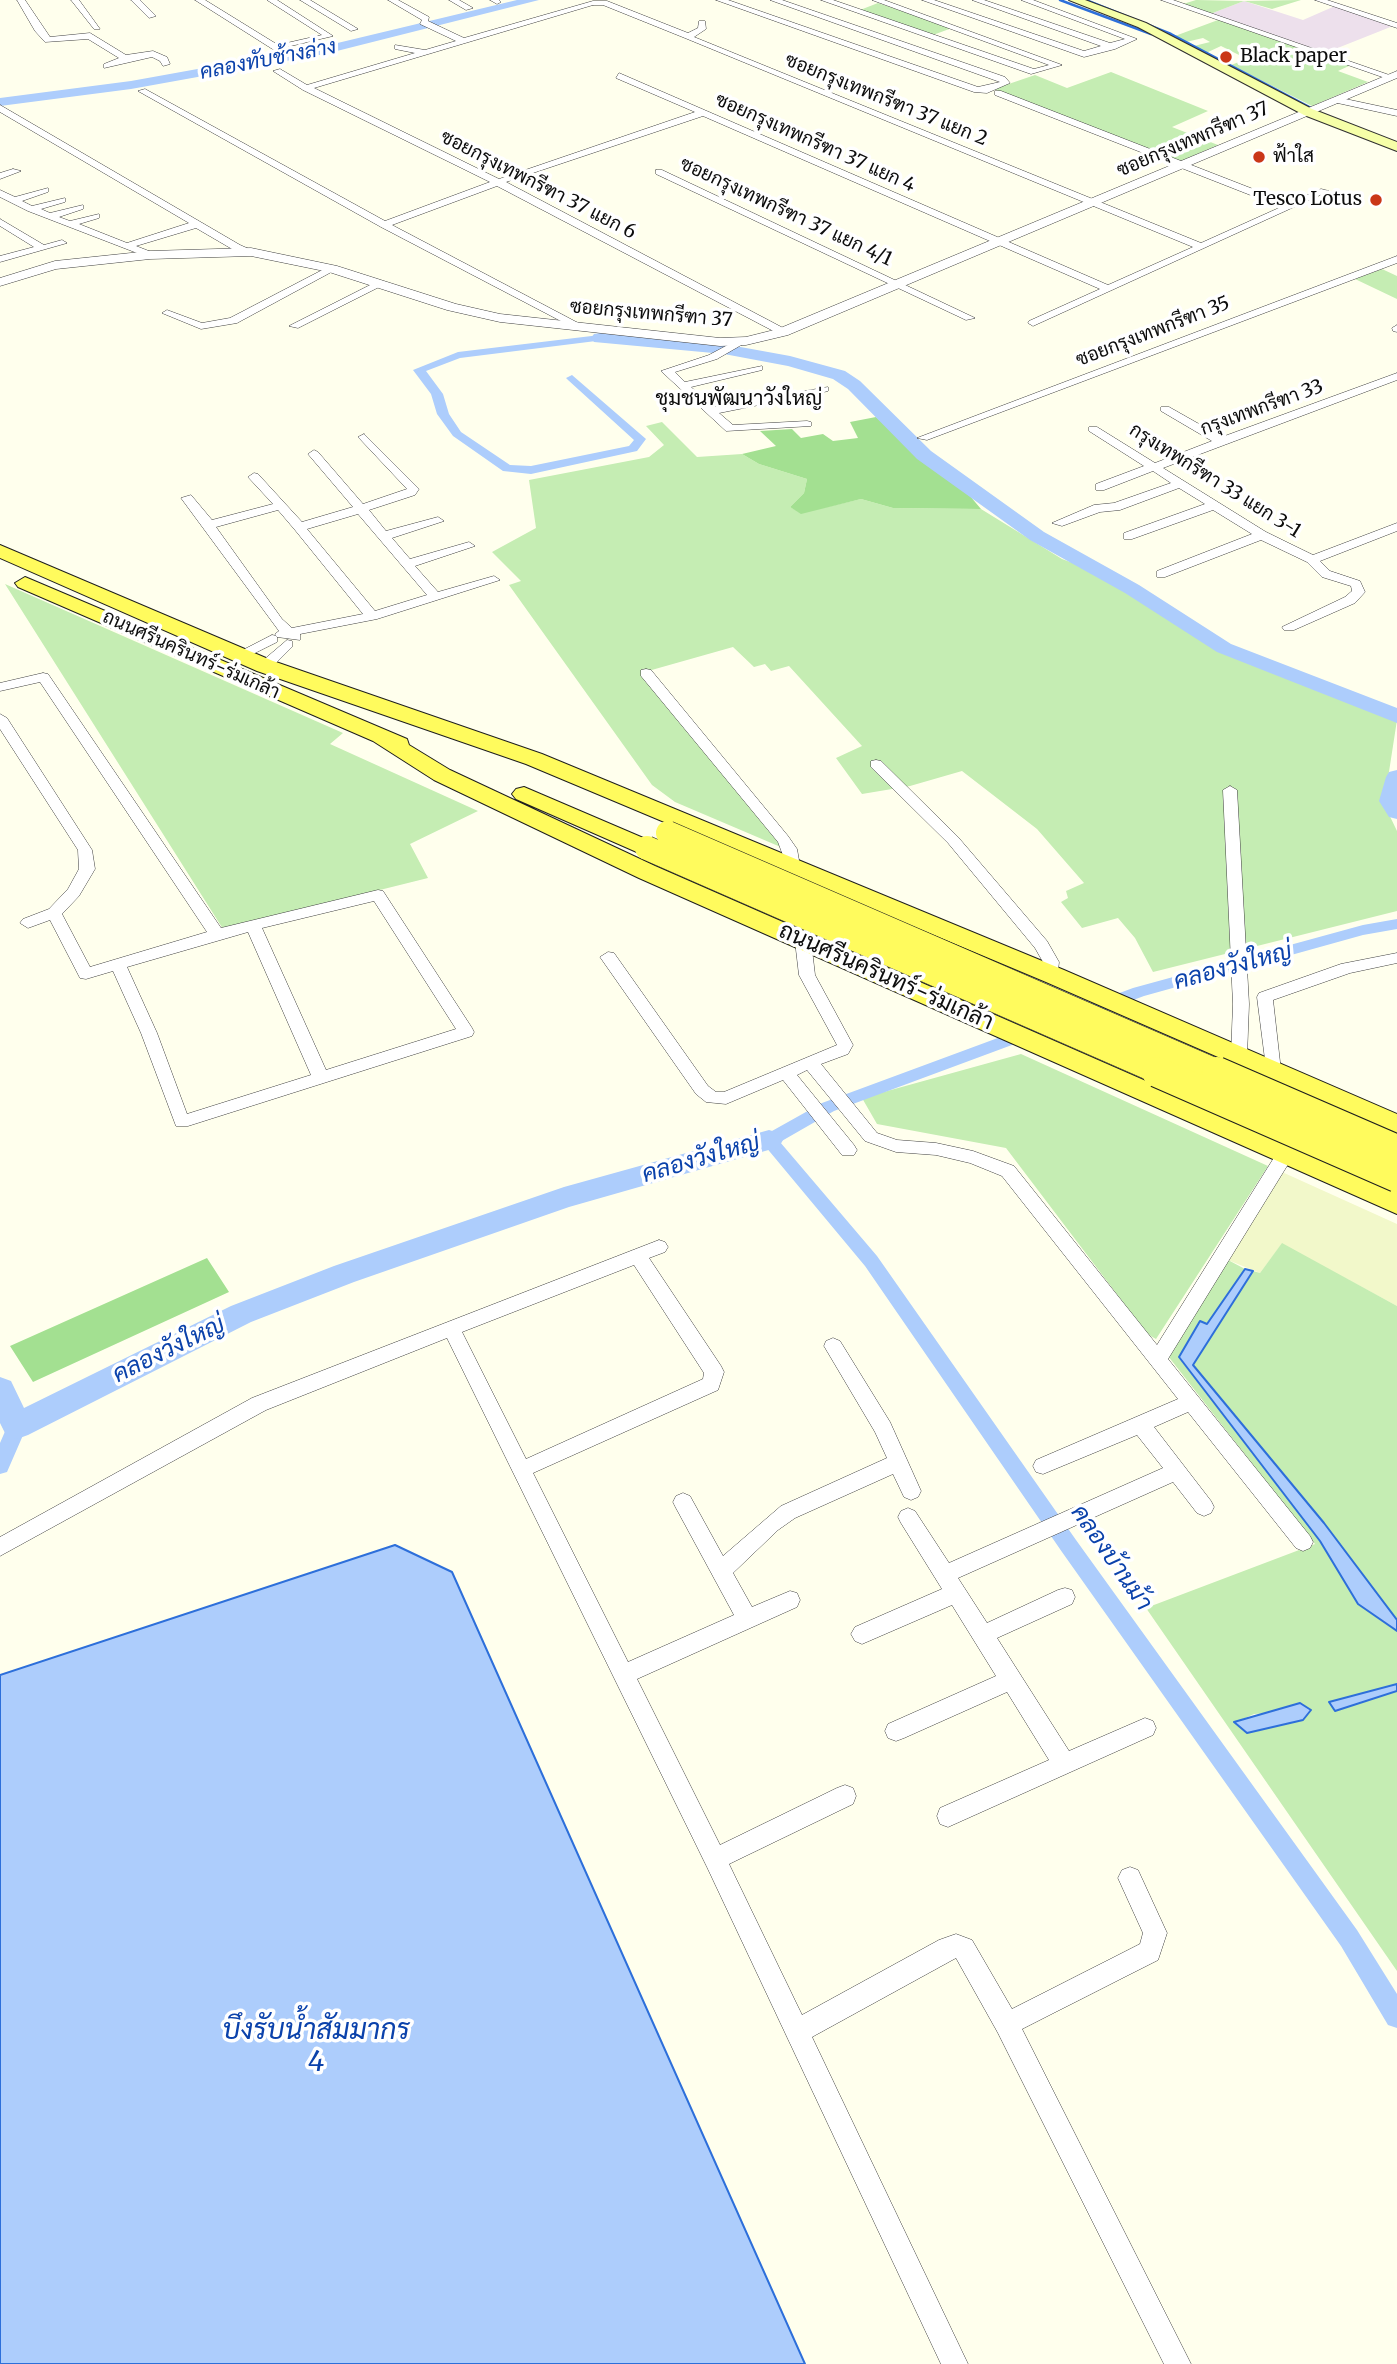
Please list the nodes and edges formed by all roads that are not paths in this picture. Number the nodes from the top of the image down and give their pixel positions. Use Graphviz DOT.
graph roads {
  1 [pos="21,0"];
  2 [pos="75,0"];
  3 [pos="135,0"];
  4 [pos="199,0"];
  5 [pos="271,0"];
  6 [pos="304,0"];
  7 [pos="392,0"];
  8 [pos="453,0"];
  9 [pos="720,0"];
  10 [pos="774,0"];
  11 [pos="825,0"];
  12 [pos="926,0"];
  13 [pos="961,0"];
  14 [pos="976,0"];
  15 [pos="1025,0"];
  16 [pos="1075,0"];
  17 [pos="1165,0"];
  18 [pos="1191,0"];
  19 [pos="1319,0"];
  20 [pos="878,1"];
  21 [pos="1178,5"];
  22 [pos="943,6"];
  23 [pos="469,8"];
  24 [pos="854,10"];
  25 [pos="918,15"];
  26 [pos="152,16"];
  27 [pos="702,23"];
  28 [pos="892,23"];
  29 [pos="1395,23"];
  30 [pos="356,25"];
  31 [pos="97,27"];
  32 [pos="868,33"];
  33 [pos="688,36"];
  34 [pos="465,42"];
  35 [pos="842,42"];
  36 [pos="398,47"];
  37 [pos="1112,47"];
  38 [pos="426,53"];
  39 [pos="125,58"];
  40 [pos="355,62"];
  41 [pos="166,64"];
  42 [pos="107,66"];
  43 [pos="372,70"];
  44 [pos="277,71"];
  45 [pos="619,76"];
  46 [pos="1394,76"];
  47 [pos="306,89"];
  48 [pos="142,91"];
  49 [pos="998,93"];
  50 [pos="1336,100"];
  51 [pos="0,108"];
  52 [pos="1313,110"];
  53 [pos="702,113"];
  54 [pos="1397,113"];
  55 [pos="1397,147"];
  56 [pos="1184,164"];
  57 [pos="16,171"];
  58 [pos="659,172"];
  59 [pos="0,176"];
  60 [pos="498,182"];
  61 [pos="45,190"];
  62 [pos="1324,191"];
  63 [pos="0,193"];
  64 [pos="62,200"];
  65 [pos="14,201"];
  66 [pos="1093,203"];
  67 [pos="80,207"];
  68 [pos="1290,207"];
  69 [pos="31,209"];
  70 [pos="51,216"];
  71 [pos="96,216"];
  72 [pos="0,222"];
  73 [pos="69,224"];
  74 [pos="197,224"];
  75 [pos="384,225"];
  76 [pos="998,241"];
  77 [pos="62,243"];
  78 [pos="127,246"];
  79 [pos="1202,247"];
  80 [pos="42,248"];
  81 [pos="251,252"];
  82 [pos="150,255"];
  83 [pos="0,259"];
  84 [pos="1397,259"];
  85 [pos="332,269"];
  86 [pos="0,282"];
  87 [pos="382,284"];
  88 [pos="898,284"];
  89 [pos="1109,289"];
  90 [pos="167,313"];
  91 [pos="970,318"];
  92 [pos="1033,323"];
  93 [pos="294,327"];
  94 [pos="578,327"];
  95 [pos="783,332"];
  96 [pos="732,347"];
  97 [pos="758,368"];
  98 [pos="1397,376"];
  99 [pos="682,386"];
  100 [pos="824,389"];
  101 [pos="1165,409"];
  102 [pos="709,411"];
  103 [pos="807,424"];
  104 [pos="1093,429"];
  105 [pos="364,438"];
  106 [pos="923,438"];
  107 [pos="1222,442"];
  108 [pos="314,454"];
  109 [pos="1156,466"];
  110 [pos="254,477"];
  111 [pos="1182,483"];
  112 [pos="1100,487"];
  113 [pos="187,498"];
  114 [pos="281,505"];
  115 [pos="1215,505"];
  116 [pos="361,509"];
  117 [pos="438,521"];
  118 [pos="1058,523"];
  119 [pos="209,525"];
  120 [pos="299,527"];
  121 [pos="1397,527"];
  122 [pos="1262,535"];
  123 [pos="384,536"];
  124 [pos="1128,536"];
  125 [pos="470,546"];
  126 [pos="0,551"];
  127 [pos="1311,559"];
  128 [pos="408,564"];
  129 [pos="0,572"];
  130 [pos="1161,574"];
  131 [pos="495,580"];
  132 [pos="435,597"];
  133 [pos="372,616"];
  134 [pos="1289,627"];
  135 [pos="289,637"];
  136 [pos="240,655"];
  137 [pos="265,666"];
  138 [pos="646,673"];
  139 [pos="0,687"];
  140 [pos="378,707"];
  141 [pos="0,718"];
  142 [pos="382,738"];
  143 [pos="876,764"];
  144 [pos="1230,790"];
  145 [pos="793,866"];
  146 [pos="54,913"];
  147 [pos="28,923"];
  148 [pos="253,926"];
  149 [pos="933,926"];
  150 [pos="217,934"];
  151 [pos="803,941"];
  152 [pos="608,957"];
  153 [pos="1397,958"];
  154 [pos="118,965"];
  155 [pos="1053,975"];
  156 [pos="891,979"];
  157 [pos="1243,1058"];
  158 [pos="813,1066"];
  159 [pos="1273,1071"];
  160 [pos="789,1076"];
  161 [pos="321,1078"];
  162 [pos="1219,1124"];
  163 [pos="1397,1125"];
  164 [pos="844,1146"];
  165 [pos="1397,1150"];
  166 [pos="1286,1153"];
  167 [pos="1397,1177"];
  168 [pos="1397,1203"];
  169 [pos="659,1247"];
  170 [pos="637,1255"];
  171 [pos="451,1328"];
  172 [pos="833,1346"];
  173 [pos="1157,1361"];
  174 [pos="1190,1403"];
  175 [pos="1140,1424"];
  176 [pos="899,1462"];
  177 [pos="1043,1466"];
  178 [pos="523,1469"];
  179 [pos="1177,1471"];
  180 [pos="911,1491"];
  181 [pos="684,1502"];
  182 [pos="1204,1507"];
  183 [pos="908,1517"];
  184 [pos="1303,1542"];
  185 [pos="0,1547"];
  186 [pos="721,1571"];
  187 [pos="946,1574"];
  188 [pos="958,1592"];
  189 [pos="1065,1597"];
  190 [pos="790,1600"];
  191 [pos="747,1619"];
  192 [pos="862,1633"];
  193 [pos="984,1634"];
  194 [pos="623,1675"];
  195 [pos="1012,1679"];
  196 [pos="1145,1728"];
  197 [pos="897,1731"];
  198 [pos="1065,1765"];
  199 [pos="845,1796"];
  200 [pos="948,1816"];
  201 [pos="715,1859"];
  202 [pos="1130,1878"];
  203 [pos="1007,2024"];
  204 [pos="797,2031"];
  205 [pos="955,2364"];
  206 [pos="1178,2364"];
  1 -- 39 [label="street"];
  2 -- 31 [label="street"];
  3 -- 26 [label="street"];
  4 -- 5 [label="street"];
  6 -- 30 [label="street"];
  7 -- 34 [label="street"];
  8 -- 23 [label="street"];
  9 -- 35 [label="street"];
  10 -- 32 [label="street"];
  11 -- 24 [label="street"];
  12 -- 22 [label="street"];
  13 -- 22 [label="street"];
  14 -- 37 [label="street"];
  15 -- 37 [label="street"];
  16 -- 52 [label="main road"];
  17 -- 21 [label="street"];
  18 -- 21 [label="street"];
  19 -- 29 [label="street"];
  20 -- 24 [label="street"];
  20 -- 25 [label="street"];
  21 -- 46 [label="street"];
  22 -- 25 [label="street"];
  22 -- 37 [label="street"];
  24 -- 28 [label="street"];
  25 -- 28 [label="street"];
  27 -- 33 [label="street"];
  28 -- 32 [label="street"];
  32 -- 35 [label="street"];
  32 -- 35 [label="street"];
  33 -- 34 [label="street, ซอยกรุงเทพกรีฑา 37 แยก 2"];
  33 -- 66 [label="street, ซอยกรุงเทพกรีฑา 37 แยก 2"];
  34 -- 38 [label="street, ซอยกรุงเทพกรีฑา 37 แยก 2"];
  36 -- 38 [label="street"];
  38 -- 43 [label="street, ซอยกรุงเทพกรีฑา 37 แยก 2"];
  39 -- 41 [label="street"];
  39 -- 42 [label="street"];
  40 -- 43 [label="street"];
  43 -- 47 [label="street, ซอยกรุงเทพกรีฑา 37 แยก 2"];
  44 -- 47 [label="street, ซอยกรุงเทพกรีฑา 37 แยก 6"];
  45 -- 53 [label="street, ซอยกรุงเทพกรีฑา 37 แยก 4"];
  46 -- 50 [label="street, ซอยกรุงเทพกรีฑา 37"];
  47 -- 60 [label="street, ซอยกรุงเทพกรีฑา 37 แยก 6"];
  48 -- 75 [label="street"];
  49 -- 56 [label="street"];
  50 -- 52 [label="street, ซอยกรุงเทพกรีฑา 37"];
  50 -- 54 [label="street"];
  51 -- 74 [label="street"];
  52 -- 55 [label="main road"];
  52 -- 56 [label="street, ซอยกรุงเทพกรีฑา 37"];
  53 -- 60 [label="street"];
  53 -- 76 [label="street, ซอยกรุงเทพกรีฑา 37 แยก 4"];
  56 -- 66 [label="street, ซอยกรุงเทพกรีฑา 37"];
  56 -- 68 [label="street"];
  57 -- 59 [label="street"];
  58 -- 88 [label="street, ซอยกรุงเทพกรีฑา 37 แยก 4/1"];
  60 -- 75 [label="street"];
  60 -- 95 [label="street, ซอยกรุงเทพกรีฑา 37 แยก 6"];
  61 -- 65 [label="street"];
  62 -- 68 [label="street"];
  63 -- 65 [label="street"];
  64 -- 69 [label="street"];
  65 -- 69 [label="street"];
  66 -- 76 [label="street, ซอยกรุงเทพกรีฑา 37"];
  66 -- 79 [label="street, ซอยกรุงเทพกรีฑา 37 แยก 2"];
  67 -- 70 [label="street"];
  68 -- 79 [label="street"];
  69 -- 70 [label="street"];
  70 -- 73 [label="street"];
  71 -- 73 [label="street"];
  72 -- 80 [label="street"];
  73 -- 78 [label="street"];
  74 -- 78 [label="street"];
  74 -- 81 [label="street"];
  75 -- 94 [label="street"];
  76 -- 88 [label="street, ซอยกรุงเทพกรีฑา 37"];
  76 -- 89 [label="street, ซอยกรุงเทพกรีฑา 37 แยก 4"];
  77 -- 80 [label="street"];
  78 -- 82 [label="street"];
  79 -- 89 [label="street"];
  80 -- 83 [label="street"];
  81 -- 82 [label="street, ซอยกรุงเทพกรีฑา 37"];
  81 -- 85 [label="street, ซอยกรุงเทพกรีฑา 37"];
  82 -- 86 [label="street, ซอยกรุงเทพกรีฑา 37"];
  84 -- 106 [label="street, ซอยกรุงเทพกรีฑา 35"];
  85 -- 87 [label="street, ซอยกรุงเทพกรีฑา 37"];
  85 -- 90 [label="street"];
  87 -- 93 [label="street"];
  87 -- 94 [label="street, ซอยกรุงเทพกรีฑา 37"];
  88 -- 91 [label="street, ซอยกรุงเทพกรีฑา 37 แยก 4/1"];
  88 -- 95 [label="street, ซอยกรุงเทพกรีฑา 37"];
  89 -- 92 [label="street"];
  94 -- 96 [label="street, ซอยกรุงเทพกรีฑา 37"];
  95 -- 96 [label="street, ซอยกรุงเทพกรีฑา 37"];
  96 -- 99 [label="street"];
  97 -- 99 [label="street"];
  98 -- 107 [label="street, กรุงเทพกรีฑา 33"];
  99 -- 102 [label="street"];
  100 -- 102 [label="street"];
  101 -- 107 [label="street"];
  102 -- 103 [label="street"];
  104 -- 109 [label="street, กรุงเทพกรีฑา 33 แยก 3-1"];
  105 -- 116 [label="street"];
  107 -- 109 [label="street, กรุงเทพกรีฑา 33"];
  108 -- 116 [label="street"];
  109 -- 111 [label="street, กรุงเทพกรีฑา 33 แยก 3-1"];
  109 -- 112 [label="street, กรุงเทพกรีฑา 33"];
  110 -- 114 [label="street"];
  111 -- 115 [label="street, กรุงเทพกรีฑา 33 แยก 3-1"];
  111 -- 118 [label="street"];
  113 -- 119 [label="street"];
  114 -- 119 [label="street"];
  114 -- 120 [label="street"];
  115 -- 122 [label="street, กรุงเทพกรีฑา 33 แยก 3-1"];
  115 -- 124 [label="street"];
  116 -- 120 [label="street"];
  116 -- 123 [label="street"];
  117 -- 123 [label="street"];
  119 -- 135 [label="street"];
  120 -- 133 [label="street"];
  121 -- 127 [label="street, กรุงเทพกรีฑา 33 แยก 3-1"];
  122 -- 127 [label="street, กรุงเทพกรีฑา 33 แยก 3-1"];
  122 -- 130 [label="street"];
  123 -- 128 [label="street"];
  125 -- 128 [label="street"];
  126 -- 136 [label="main road, ถนนศรีนครินทร์-ร่มเกล้า"];
  127 -- 134 [label="street"];
  128 -- 132 [label="street"];
  129 -- 142 [label="main road, ถนนศรีนครินทร์-ร่มเกล้า"];
  131 -- 132 [label="street"];
  132 -- 133 [label="street"];
  133 -- 135 [label="street"];
  135 -- 136 [label="street"];
  135 -- 137 [label="street"];
  136 -- 137 [label="main road, ถนนศรีนครินทร์-ร่มเกล้า"];
  137 -- 140 [label="main road, ถนนศรีนครินทร์-ร่มเกล้า"];
  138 -- 145 [label="street"];
  139 -- 150 [label="street"];
  140 -- 145 [label="main road, ถนนศรีนครินทร์-ร่มเกล้า"];
  140 -- 165 [label="main road, ถนนศรีนครินทร์-ร่มเกล้า, bridge"];
  141 -- 146 [label="street"];
  142 -- 151 [label="main road, ถนนศรีนครินทร์-ร่มเกล้า"];
  142 -- 167 [label="main road, ถนนศรีนครินทร์-ร่มเกล้า, bridge"];
  143 -- 155 [label="street"];
  144 -- 157 [label="street"];
  145 -- 149 [label="main road, ถนนศรีนครินทร์-ร่มเกล้า"];
  146 -- 147 [label="street"];
  146 -- 154 [label="street"];
  148 -- 150 [label="street"];
  148 -- 161 [label="street"];
  148 -- 161 [label="street"];
  149 -- 155 [label="main road, ถนนศรีนครินทร์-ร่มเกล้า"];
  149 -- 156 [label="main road"];
  150 -- 154 [label="street"];
  151 -- 156 [label="main road, ถนนศรีนครินทร์-ร่มเกล้า"];
  151 -- 158 [label="street"];
  152 -- 160 [label="street"];
  153 -- 159 [label="street"];
  154 -- 161 [label="street"];
  155 -- 157 [label="main road, ถนนศรีนครินทร์-ร่มเกล้า"];
  156 -- 162 [label="main road, ถนนศรีนครินทร์-ร่มเกล้า"];
  157 -- 159 [label="main road, ถนนศรีนครินทร์-ร่มเกล้า"];
  157 -- 162 [label="main road"];
  158 -- 160 [label="street"];
  158 -- 173 [label="street"];
  159 -- 163 [label="main road, ถนนศรีนครินทร์-ร่มเกล้า"];
  160 -- 164 [label="street"];
  162 -- 166 [label="main road, ถนนศรีนครินทร์-ร่มเกล้า"];
  166 -- 168 [label="main road, ถนนศรีนครินทร์-ร่มเกล้า"];
  166 -- 173 [label="street"];
  169 -- 170 [label="street"];
  170 -- 171 [label="street"];
  170 -- 178 [label="street"];
  171 -- 178 [label="street"];
  171 -- 185 [label="street"];
  172 -- 176 [label="street"];
  173 -- 174 [label="street"];
  174 -- 175 [label="street"];
  174 -- 184 [label="street"];
  175 -- 177 [label="street"];
  175 -- 179 [label="street"];
  176 -- 180 [label="street"];
  176 -- 186 [label="street"];
  178 -- 194 [label="street"];
  179 -- 182 [label="street"];
  179 -- 187 [label="street"];
  181 -- 186 [label="street"];
  183 -- 187 [label="street"];
  186 -- 191 [label="street"];
  187 -- 188 [label="street"];
  188 -- 192 [label="street"];
  188 -- 193 [label="street"];
  189 -- 193 [label="street"];
  190 -- 191 [label="street"];
  191 -- 194 [label="street"];
  193 -- 195 [label="street"];
  194 -- 201 [label="street"];
  195 -- 197 [label="street"];
  195 -- 198 [label="street"];
  196 -- 198 [label="street"];
  198 -- 200 [label="street"];
  199 -- 201 [label="street"];
  201 -- 204 [label="street"];
  202 -- 203 [label="street"];
  203 -- 204 [label="street"];
  203 -- 206 [label="street"];
  204 -- 205 [label="street"];
}
